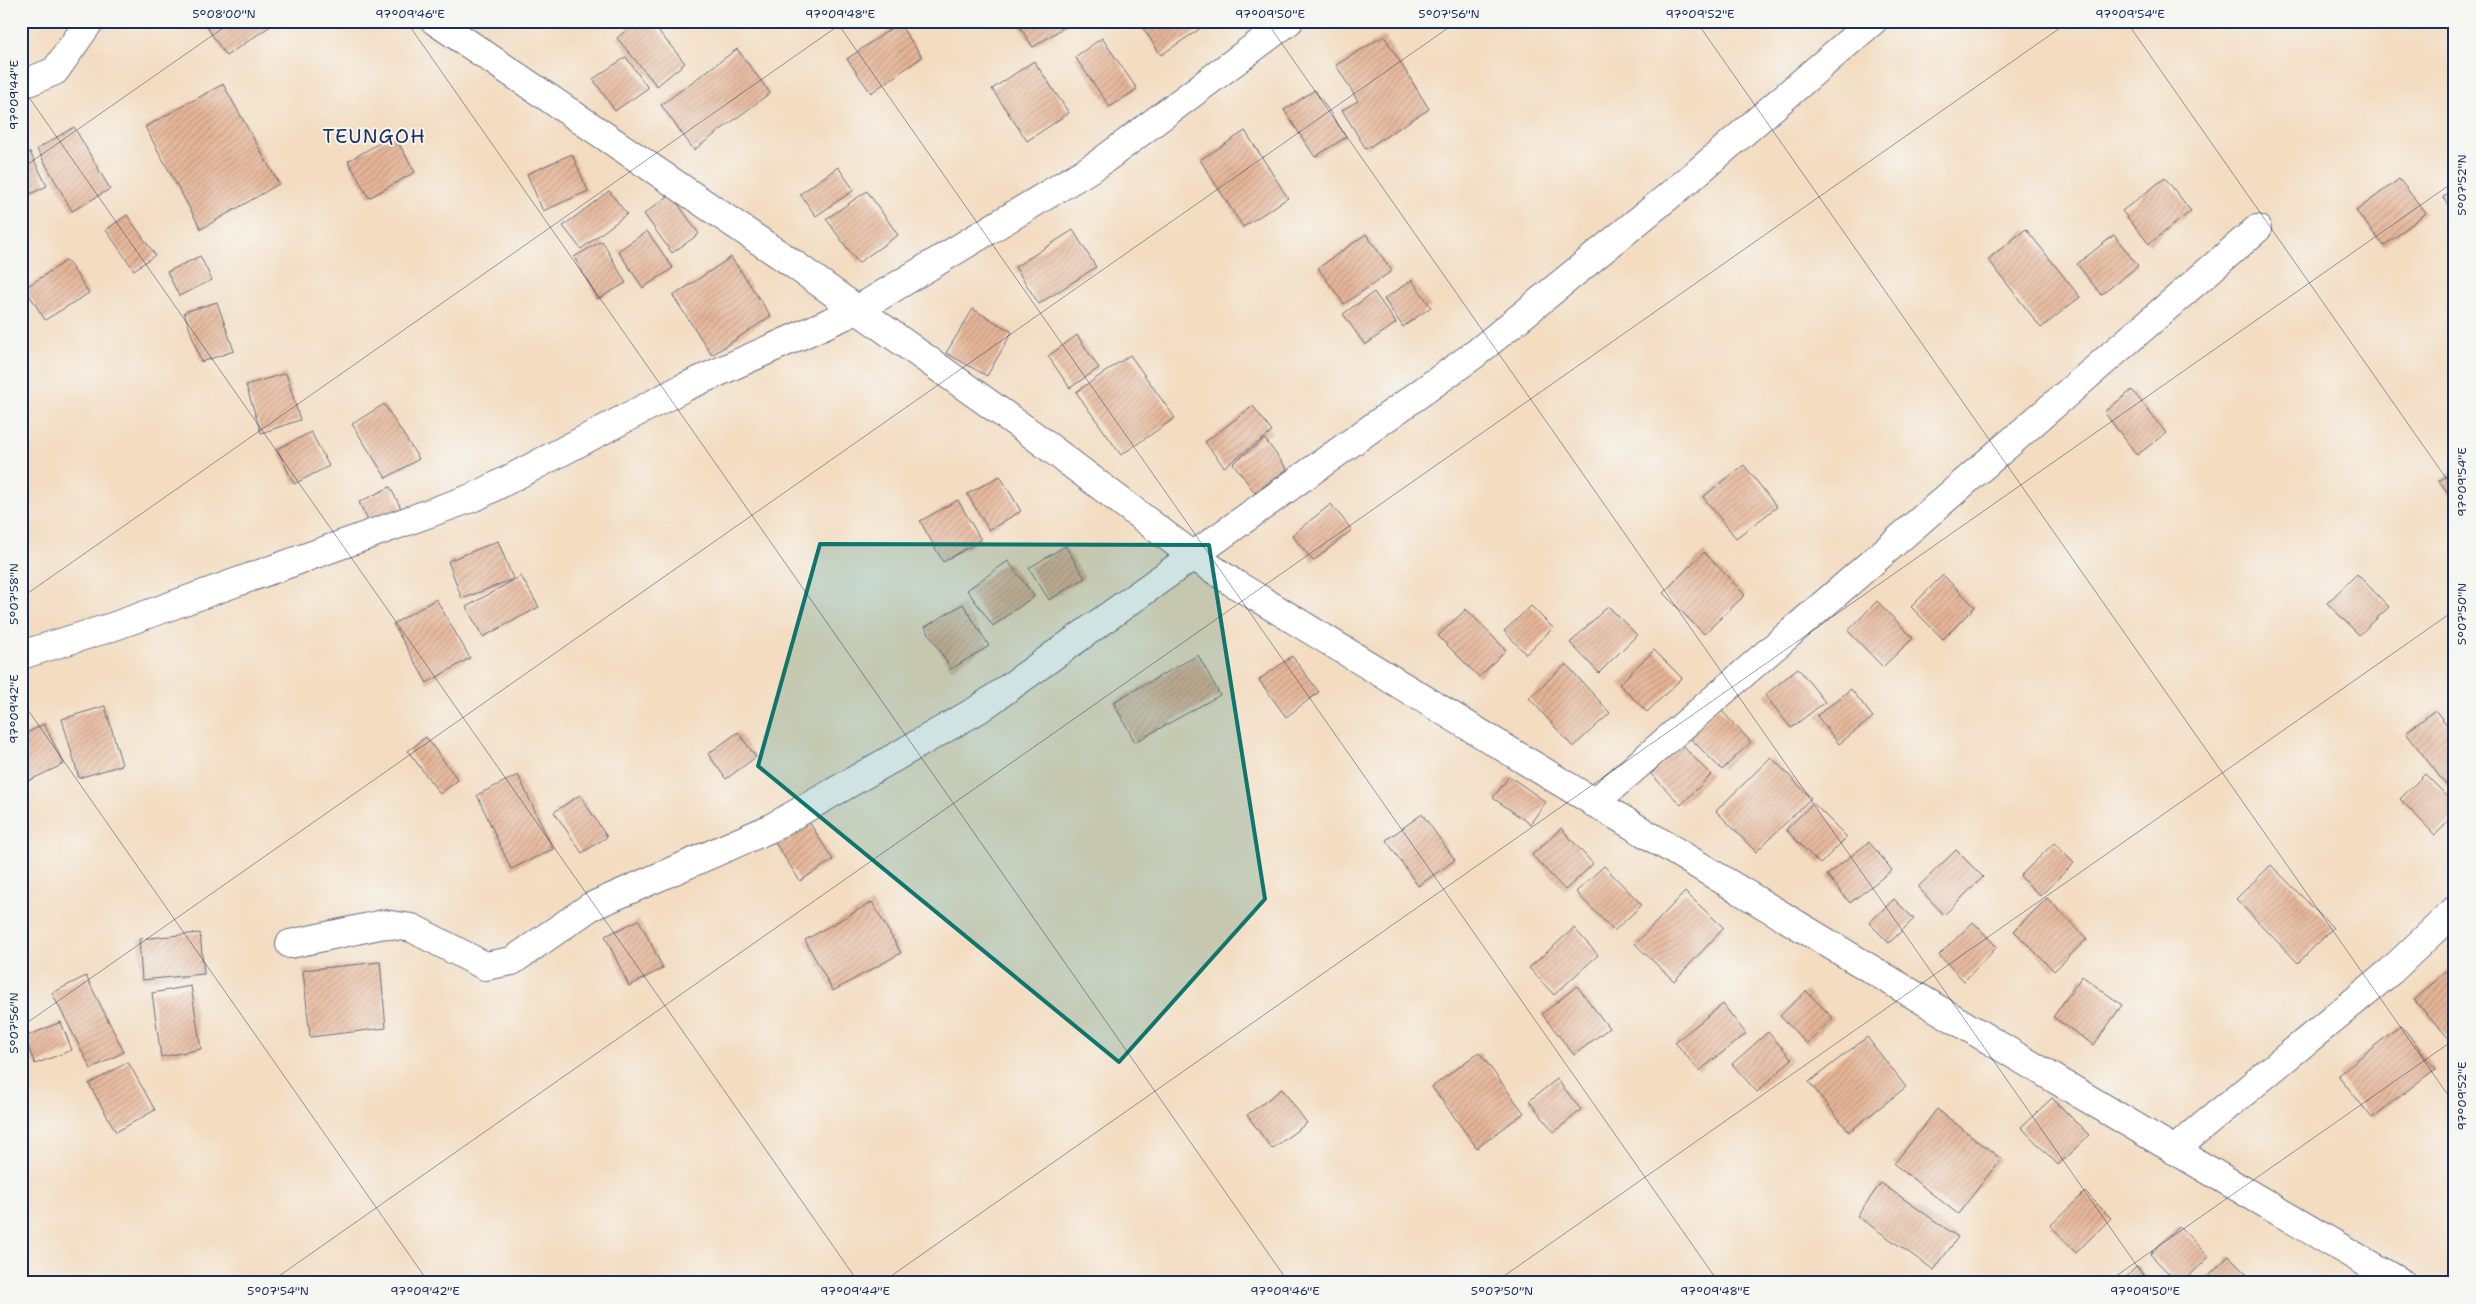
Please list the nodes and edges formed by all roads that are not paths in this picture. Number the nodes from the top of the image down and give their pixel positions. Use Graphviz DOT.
graph roads {
  1 [pos="90,21"];
  2 [pos="435,21"];
  3 [pos="1289,21"];
  4 [pos="1873,21"];
  5 [pos="21,85"];
  6 [pos="2257,229"];
  7 [pos="857,310"];
  8 [pos="1192,555"];
  9 [pos="21,654"];
  10 [pos="1594,803"];
  11 [pos="2455,910"];
  12 [pos="290,944"];
  13 [pos="2174,1150"];
  14 [pos="2401,1283"];
  1 -- 5 [label="street"];
  2 -- 7 [label="street"];
  3 -- 7 [label="street"];
  4 -- 8 [label="street"];
  6 -- 10 [label="street"];
  7 -- 8 [label="street"];
  7 -- 9 [label="street"];
  8 -- 10 [label="street"];
  8 -- 12 [label="street"];
  10 -- 13 [label="street"];
  11 -- 13 [label="street"];
  13 -- 14 [label="street"];
}
